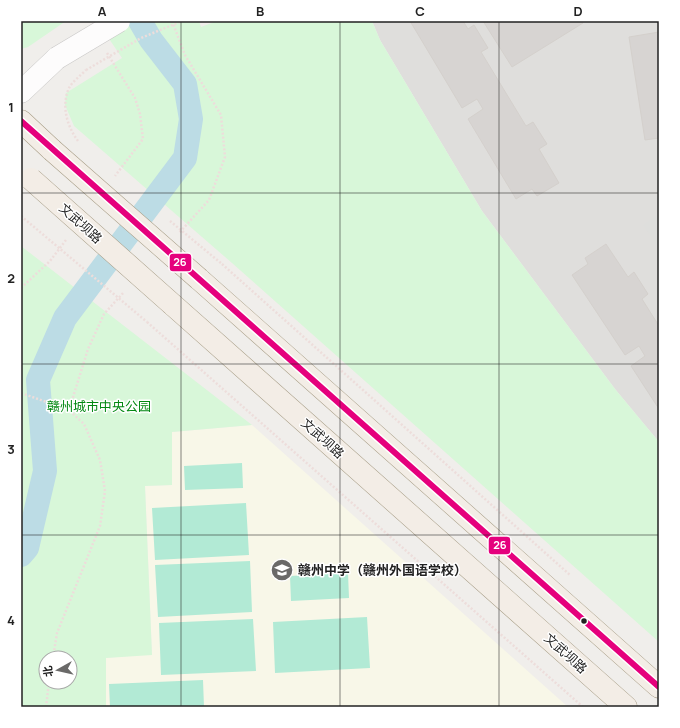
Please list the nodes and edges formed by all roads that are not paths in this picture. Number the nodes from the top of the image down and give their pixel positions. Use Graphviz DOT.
graph roads {
  1 [pos="119,21"];
  2 [pos="21,92"];
  3 [pos="21,121"];
  4 [pos="26,174"];
  5 [pos="659,687"];
  6 [pos="626,707"];
  1 -- 2 [label="street, bridge"];
  3 -- 5 [label="main road, bridge"];
  4 -- 6 [label="main road, 文武坝路, bridge"];
}
